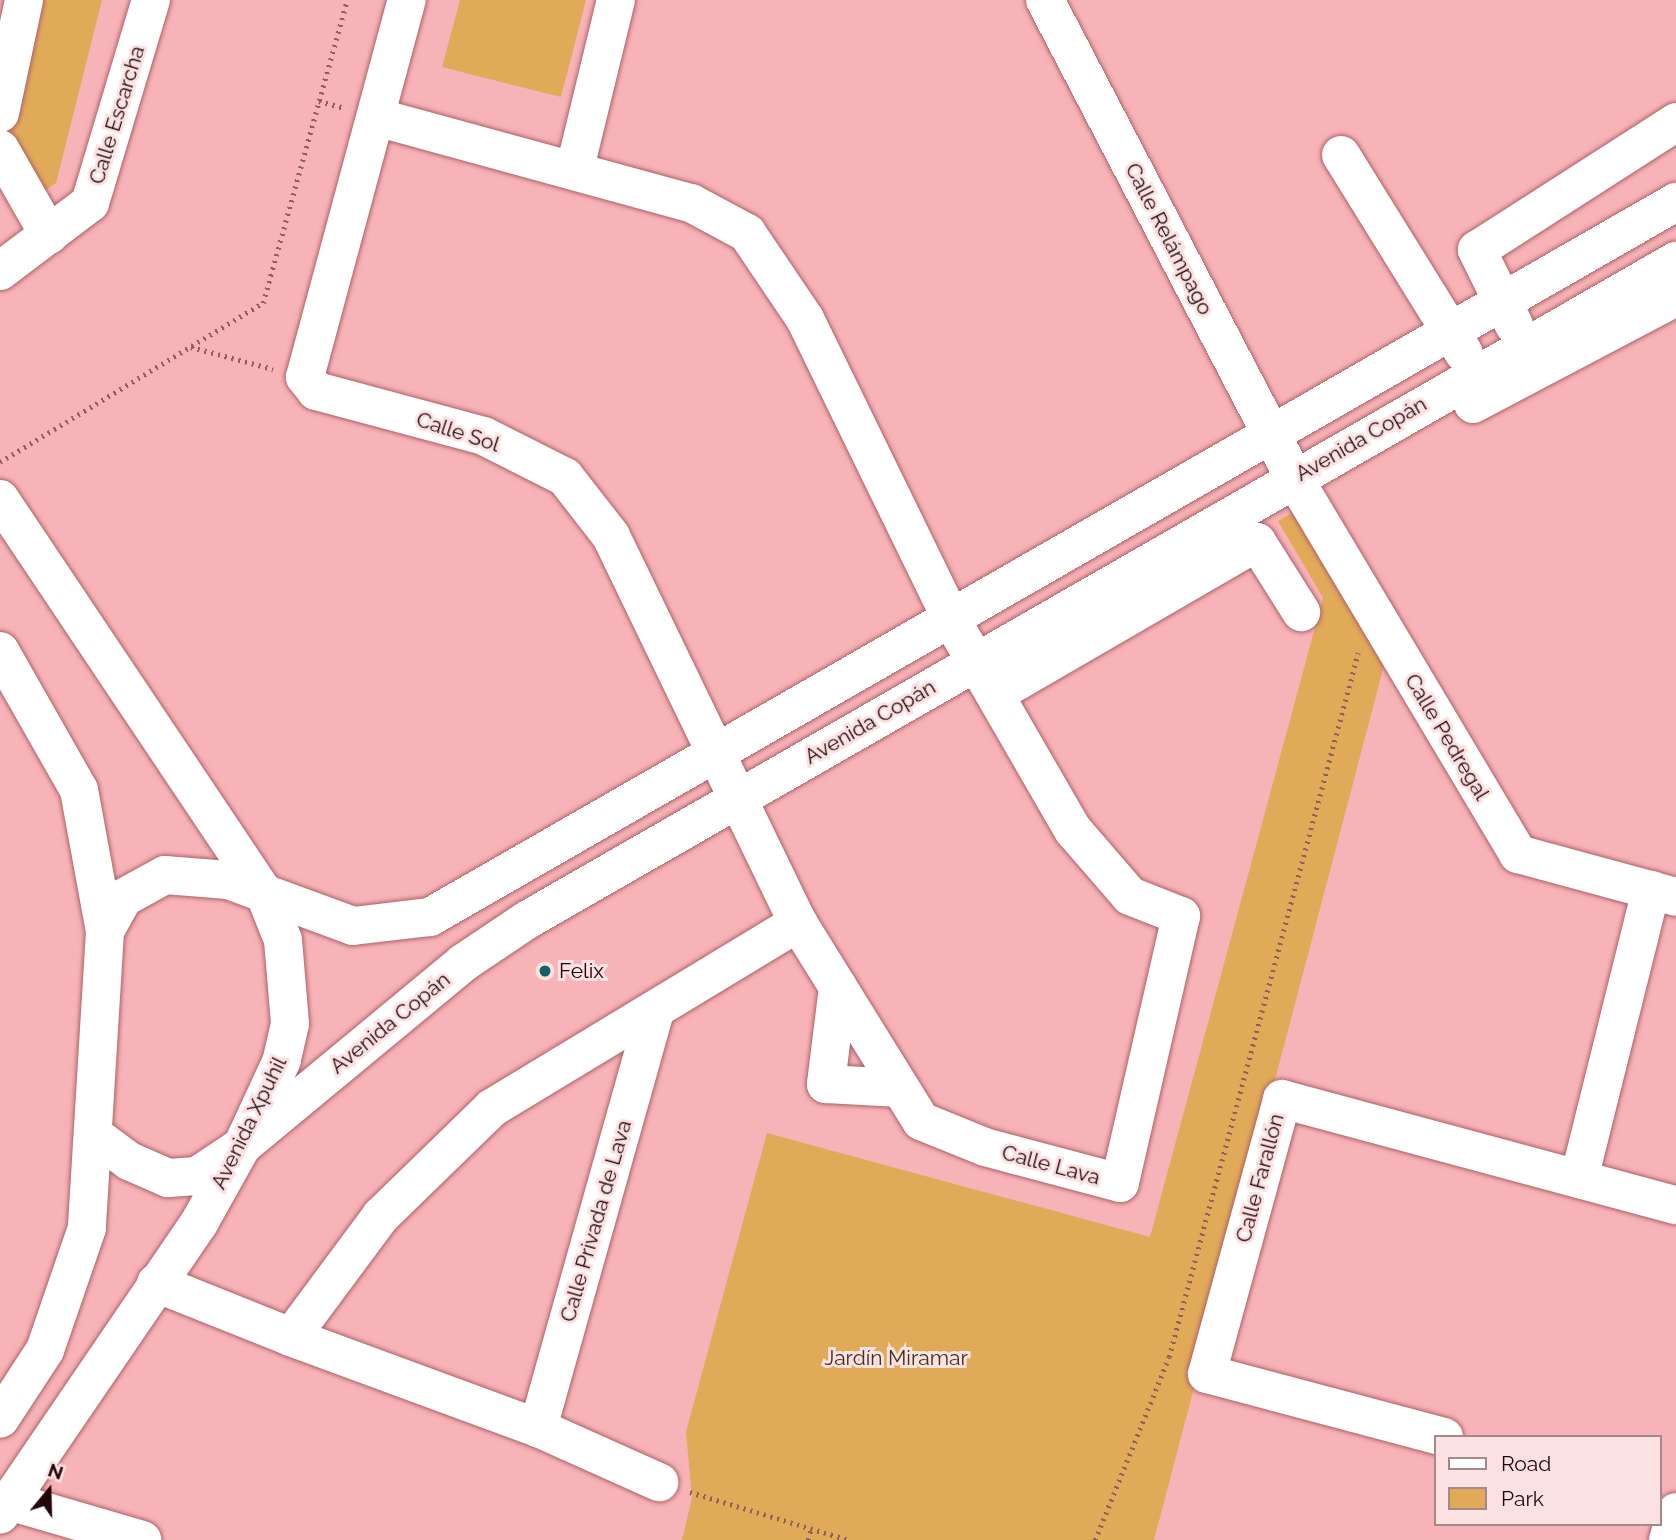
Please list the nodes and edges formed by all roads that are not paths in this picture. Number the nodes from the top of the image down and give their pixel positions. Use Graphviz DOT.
graph roads {
  1 [pos="24,0"];
  2 [pos="151,0"];
  3 [pos="407,0"];
  4 [pos="616,0"];
  5 [pos="1045,0"];
  6 [pos="0,113"];
  7 [pos="376,117"];
  8 [pos="1676,122"];
  9 [pos="0,149"];
  10 [pos="1341,155"];
  11 [pos="575,169"];
  12 [pos="1676,202"];
  13 [pos="49,236"];
  14 [pos="1676,261"];
  15 [pos="0,271"];
  16 [pos="1676,297"];
  17 [pos="1503,304"];
  18 [pos="1451,334"];
  19 [pos="1525,345"];
  20 [pos="1476,373"];
  21 [pos="1272,436"];
  22 [pos="1301,488"];
  23 [pos="0,499"];
  24 [pos="1301,612"];
  25 [pos="951,619"];
  26 [pos="0,650"];
  27 [pos="976,661"];
  28 [pos="995,694"];
  29 [pos="714,758"];
  30 [pos="736,800"];
  31 [pos="1663,893"];
  32 [pos="265,895"];
  33 [pos="798,923"];
  34 [pos="105,931"];
  35 [pos="838,987"];
  36 [pos="654,1015"];
  37 [pos="900,1088"];
  38 [pos="94,1135"];
  39 [pos="242,1146"];
  40 [pos="1579,1180"];
  41 [pos="1676,1205"];
  42 [pos="156,1283"];
  43 [pos="291,1337"];
  44 [pos="0,1419"];
  45 [pos="538,1428"];
  46 [pos="1436,1435"];
  47 [pos="659,1482"];
  48 [pos="5,1508"];
  49 [pos="1676,1511"];
  50 [pos="142,1540"];
  51 [pos="1668,1540"];
  1 -- 6 [label="street"];
  2 -- 13 [label="street, Calle Escarcha"];
  3 -- 7 [label="street"];
  4 -- 11 [label="street"];
  5 -- 21 [label="street, Calle Relámpago"];
  7 -- 11 [label="street"];
  7 -- 29 [label="street, Calle Sol"];
  8 -- 17 [label="street"];
  9 -- 13 [label="street"];
  10 -- 18 [label="street"];
  11 -- 25 [label="street"];
  12 -- 17 [label="street"];
  13 -- 15 [label="street, Calle Escarcha"];
  14 -- 19 [label="street, Avenida Copán"];
  16 -- 22 [label="street"];
  17 -- 18 [label="street"];
  17 -- 19 [label="street"];
  18 -- 20 [label="street"];
  18 -- 21 [label="street"];
  19 -- 20 [label="street, Avenida Copán"];
  20 -- 22 [label="street, Avenida Copán"];
  21 -- 22 [label="street, Calle Relámpago"];
  21 -- 25 [label="street"];
  22 -- 27 [label="street, Avenida Copán"];
  22 -- 31 [label="street, Calle Pedregal"];
  23 -- 32 [label="street, Avenida Xpuhil"];
  24 -- 28 [label="street"];
  25 -- 27 [label="street"];
  25 -- 29 [label="street"];
  26 -- 34 [label="street"];
  27 -- 28 [label="street, Calle Lava"];
  27 -- 30 [label="street, Avenida Copán"];
  28 -- 37 [label="street, Calle Lava"];
  29 -- 30 [label="street, Calle Lava"];
  29 -- 32 [label="street"];
  30 -- 33 [label="street, Calle Lava"];
  30 -- 39 [label="street, Avenida Copán"];
  31 -- 40 [label="street"];
  32 -- 34 [label="street"];
  32 -- 39 [label="street, Avenida Xpuhil"];
  33 -- 35 [label="street, Calle Lava"];
  33 -- 36 [label="street"];
  34 -- 38 [label="street"];
  35 -- 37 [label="street, Calle Lava"];
  35 -- 37 [label="street"];
  36 -- 43 [label="street"];
  36 -- 45 [label="street, Calle Privada de Lava"];
  38 -- 39 [label="street, Avenida Copán"];
  38 -- 44 [label="street"];
  39 -- 42 [label="street, Avenida Xpuhil"];
  40 -- 41 [label="street, Calle Farallón"];
  40 -- 46 [label="street, Calle Farallón"];
  42 -- 43 [label="street"];
  42 -- 48 [label="street, Avenida Xpuhil"];
  43 -- 45 [label="street"];
  45 -- 47 [label="street"];
  48 -- 50 [label="street"];
  49 -- 51 [label="street"];
}
